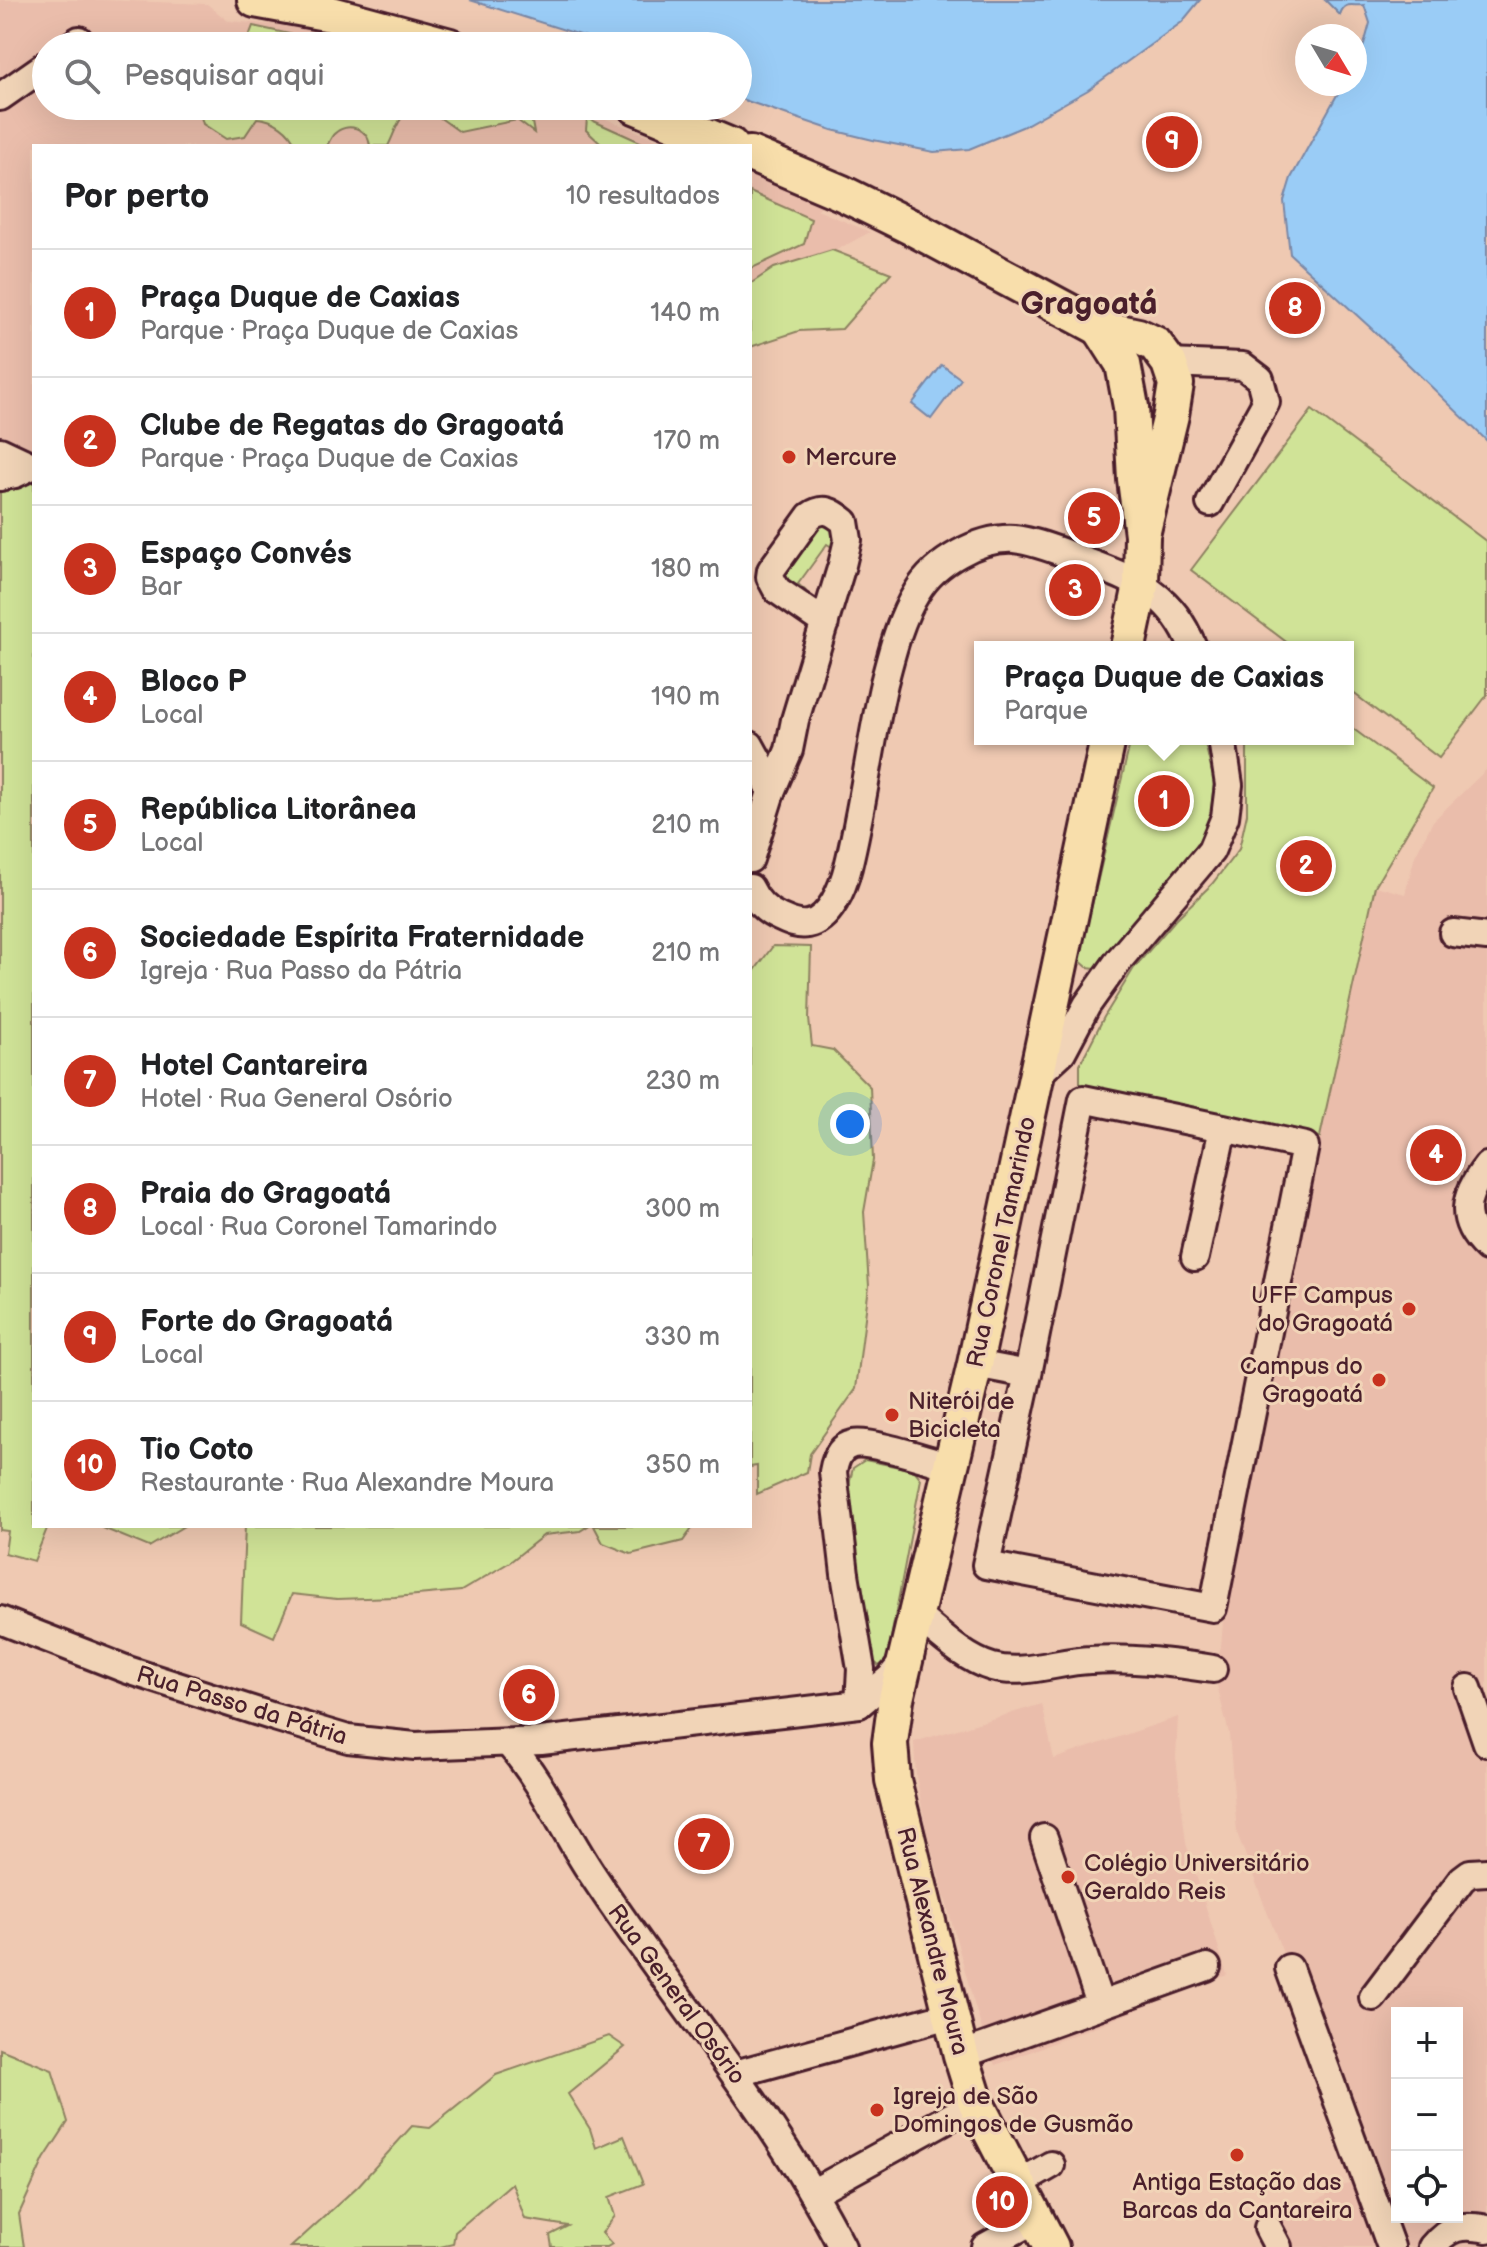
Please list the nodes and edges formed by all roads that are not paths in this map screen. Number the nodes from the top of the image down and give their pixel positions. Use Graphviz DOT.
graph roads {
  1 [pos="255,0"];
  2 [pos="398,32"];
  3 [pos="32,75"];
  4 [pos="0,97"];
  5 [pos="669,120"];
  6 [pos="726,144"];
  7 [pos="752,155"];
  8 [pos="1100,328"];
  9 [pos="1169,363"];
  10 [pos="1128,392"];
  11 [pos="1173,405"];
  12 [pos="0,451"];
  13 [pos="32,466"];
  14 [pos="32,466"];
  15 [pos="0,477"];
  16 [pos="1210,503"];
  17 [pos="1142,535"];
  18 [pos="1141,585"];
  19 [pos="825,623"];
  20 [pos="1129,641"];
  21 [pos="1190,641"];
  22 [pos="1107,745"];
  23 [pos="1223,745"];
  24 [pos="752,749"];
  25 [pos="771,792"];
  26 [pos="752,853"];
  27 [pos="752,892"];
  28 [pos="1453,933"];
  29 [pos="1487,937"];
  30 [pos="1036,1076"];
  31 [pos="1223,1128"];
  32 [pos="1487,1166"];
  33 [pos="1487,1248"];
  34 [pos="1195,1257"];
  35 [pos="975,1364"];
  36 [pos="1028,1374"];
  37 [pos="951,1466"];
  38 [pos="916,1615"];
  39 [pos="0,1620"];
  40 [pos="906,1658"];
  41 [pos="1213,1669"];
  42 [pos="1468,1688"];
  43 [pos="859,1704"];
  44 [pos="541,1741"];
  45 [pos="890,1743"];
  46 [pos="1487,1743"];
  47 [pos="509,1744"];
  48 [pos="529,1766"];
  49 [pos="1044,1838"];
  50 [pos="1487,1872"];
  51 [pos="1207,1967"];
  52 [pos="1289,1968"];
  53 [pos="1373,1997"];
  54 [pos="1100,2004"];
  55 [pos="953,2014"];
  56 [pos="961,2055"];
  57 [pos="735,2074"];
  58 [pos="976,2103"];
  59 [pos="1051,2165"];
  60 [pos="1018,2184"];
  61 [pos="814,2192"];
  62 [pos="1487,2229"];
  63 [pos="1043,2233"];
  64 [pos="1487,2239"];
  65 [pos="842,2247"];
  66 [pos="985,2247"];
  67 [pos="1391,2247"];
  68 [pos="1432,2247"];
  69 [pos="1477,2247"];
  1 -- 2 [label="main road"];
  3 -- 4 [label="street"];
  5 -- 6 [label="main road"];
  7 -- 8 [label="main road"];
  8 -- 9 [label="main road"];
  8 -- 10 [label="main road"];
  9 -- 10 [label="main road"];
  9 -- 11 [label="main road"];
  9 -- 16 [label="street"];
  10 -- 11 [label="main road"];
  10 -- 17 [label="main road"];
  11 -- 17 [label="main road"];
  12 -- 13 [label="street"];
  14 -- 15 [label="street"];
  17 -- 18 [label="main road"];
  18 -- 20 [label="main road"];
  18 -- 21 [label="street"];
  18 -- 27 [label="street"];
  19 -- 25 [label="street"];
  22 -- 30 [label="main road, Rua Coronel Tamarindo"];
  23 -- 30 [label="street"];
  24 -- 25 [label="street"];
  25 -- 26 [label="street"];
  28 -- 29 [label="street"];
  30 -- 35 [label="main road, Rua Coronel Tamarindo"];
  31 -- 34 [label="street"];
  31 -- 36 [label="street"];
  31 -- 36 [label="street"];
  32 -- 33 [label="street"];
  35 -- 36 [label="street"];
  35 -- 37 [label="main road, Rua Coronel Tamarindo"];
  37 -- 38 [label="main road, Rua Coronel Tamarindo"];
  37 -- 43 [label="street"];
  38 -- 40 [label="main road, Rua Coronel Tamarindo"];
  38 -- 41 [label="street"];
  39 -- 47 [label="street, Rua Passo da Pátria"];
  40 -- 43 [label="street"];
  40 -- 45 [label="main road, Rua Coronel Tamarindo"];
  42 -- 46 [label="street"];
  43 -- 44 [label="street, Rua Passo da Pátria"];
  43 -- 45 [label="street"];
  44 -- 47 [label="street, Rua Passo da Pátria"];
  44 -- 48 [label="street"];
  45 -- 55 [label="main road, Rua Alexandre Moura"];
  47 -- 48 [label="street, Rua General Osório"];
  48 -- 57 [label="street, Rua General Osório"];
  49 -- 54 [label="street"];
  50 -- 53 [label="street"];
  51 -- 54 [label="street"];
  52 -- 67 [label="street"];
  54 -- 56 [label="street"];
  55 -- 56 [label="main road, Rua Alexandre Moura"];
  55 -- 57 [label="street"];
  56 -- 58 [label="main road, Rua Alexandre Moura"];
  57 -- 61 [label="street, Rua General Osório"];
  58 -- 60 [label="main road, Rua Alexandre Moura"];
  58 -- 61 [label="street"];
  59 -- 60 [label="street"];
  60 -- 63 [label="main road, Rua Alexandre Moura"];
  61 -- 65 [label="street, Rua General Osório"];
  62 -- 68 [label="street"];
  63 -- 66 [label="street"];
  64 -- 69 [label="street"];
}
